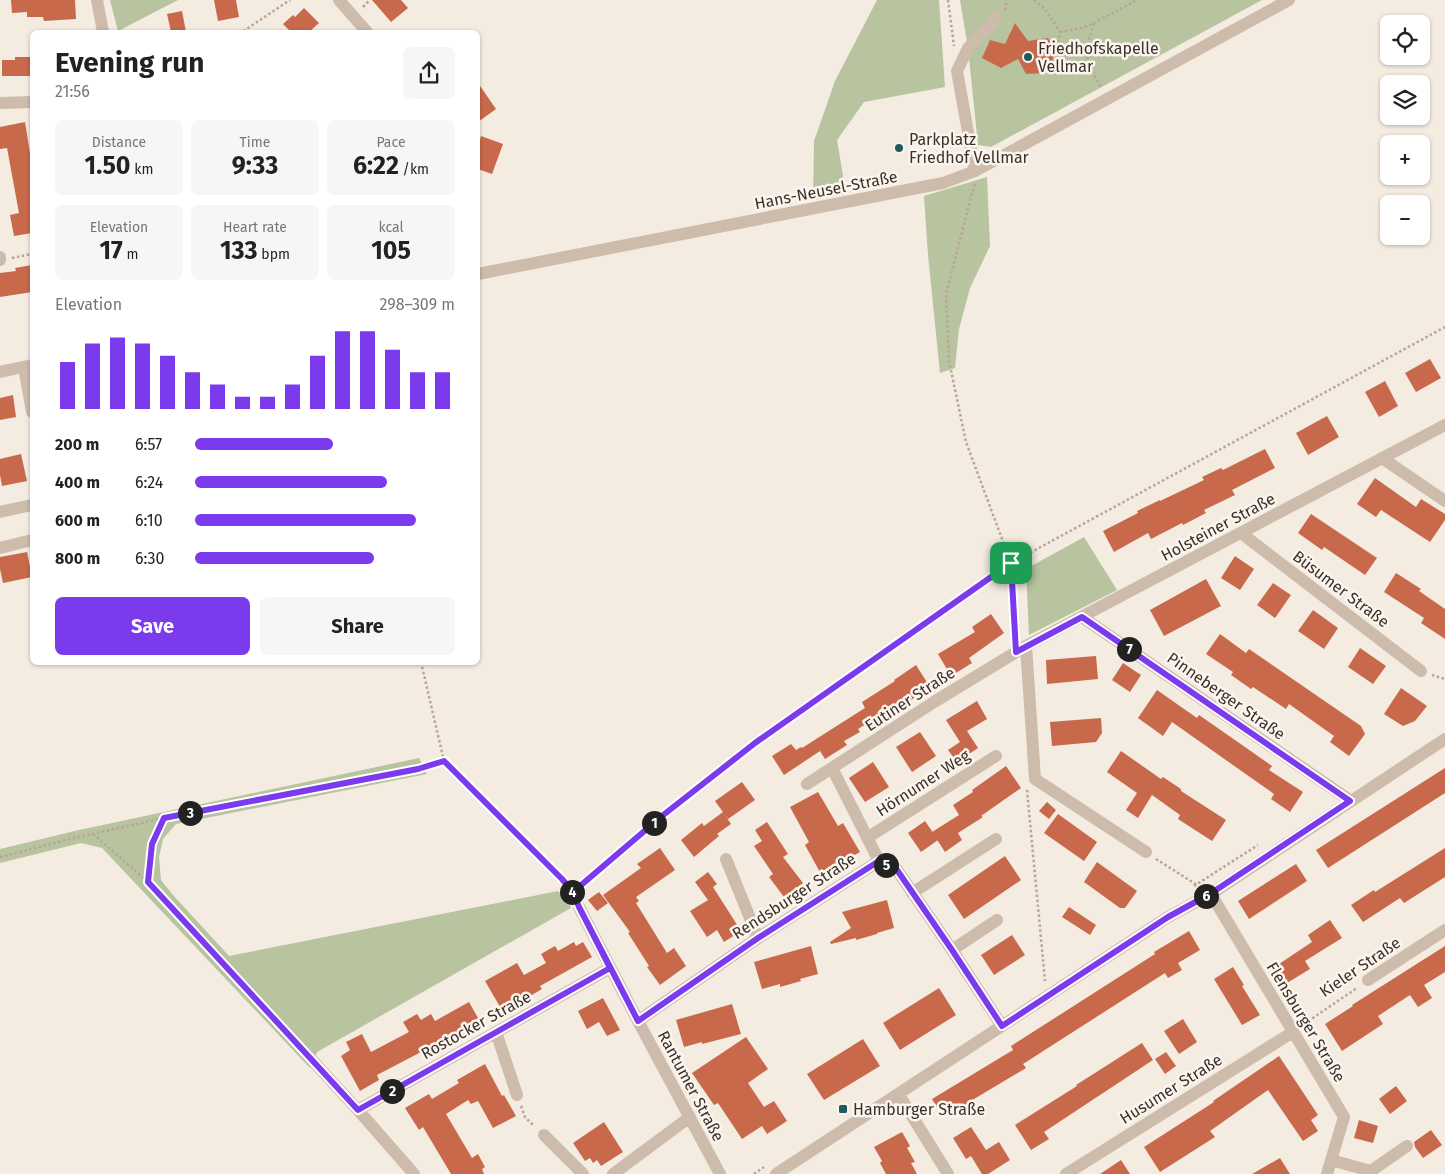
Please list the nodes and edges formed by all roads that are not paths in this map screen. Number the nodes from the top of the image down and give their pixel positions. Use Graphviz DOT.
graph roads {
  1 [pos="97,0"];
  2 [pos="339,0"];
  3 [pos="1289,0"];
  4 [pos="996,18"];
  5 [pos="103,30"];
  6 [pos="365,30"];
  7 [pos="30,102"];
  8 [pos="0,103"];
  9 [pos="975,171"];
  10 [pos="480,274"];
  11 [pos="28,366"];
  12 [pos="0,372"];
  13 [pos="30,389"];
  14 [pos="1445,425"];
  15 [pos="1382,458"];
  16 [pos="1445,500"];
  17 [pos="30,505"];
  18 [pos="0,512"];
  19 [pos="1241,533"];
  20 [pos="30,540"];
  21 [pos="0,548"];
  22 [pos="1082,617"];
  23 [pos="1016,651"];
  24 [pos="1421,671"];
  25 [pos="1445,739"];
  26 [pos="996,756"];
  27 [pos="832,768"];
  28 [pos="807,784"];
  29 [pos="1350,801"];
  30 [pos="867,838"];
  31 [pos="996,838"];
  32 [pos="1146,852"];
  33 [pos="726,859"];
  34 [pos="879,861"];
  35 [pos="912,893"];
  36 [pos="1210,894"];
  37 [pos="579,907"];
  38 [pos="997,920"];
  39 [pos="1445,930"];
  40 [pos="758,938"];
  41 [pos="952,950"];
  42 [pos="610,968"];
  43 [pos="1368,980"];
  44 [pos="638,1021"];
  45 [pos="1002,1026"];
  46 [pos="496,1032"];
  47 [pos="1293,1032"];
  48 [pos="311,1059"];
  49 [pos="517,1095"];
  50 [pos="898,1095"];
  51 [pos="358,1110"];
  52 [pos="690,1117"];
  53 [pos="544,1135"];
  54 [pos="1407,1146"];
  55 [pos="1331,1160"];
  56 [pos="414,1174"];
  57 [pos="583,1174"];
  58 [pos="613,1174"];
  59 [pos="720,1174"];
  60 [pos="776,1174"];
  61 [pos="948,1174"];
  62 [pos="1066,1174"];
  63 [pos="1327,1174"];
  1 -- 5 [label="street"];
  2 -- 6 [label="street"];
  3 -- 9 [label="street, Hans-Neusel-Straße"];
  4 -- 9 [label="street"];
  7 -- 8 [label="street"];
  9 -- 10 [label="street, Hans-Neusel-Straße"];
  11 -- 12 [label="street"];
  11 -- 13 [label="street"];
  14 -- 15 [label="street, Holsteiner Straße"];
  15 -- 16 [label="street"];
  15 -- 19 [label="street, Holsteiner Straße"];
  17 -- 18 [label="street"];
  19 -- 22 [label="street, Holsteiner Straße"];
  19 -- 24 [label="street, Büsumer Straße"];
  20 -- 21 [label="street"];
  22 -- 23 [label="street, Holsteiner Straße"];
  22 -- 29 [label="street, Pinneberger Straße"];
  23 -- 27 [label="street, Eutiner Straße"];
  23 -- 32 [label="street"];
  25 -- 29 [label="street"];
  26 -- 30 [label="street, Hörnumer Weg"];
  27 -- 28 [label="street, Eutiner Straße"];
  27 -- 30 [label="street"];
  29 -- 36 [label="street"];
  30 -- 34 [label="street"];
  31 -- 35 [label="street"];
  33 -- 40 [label="street"];
  34 -- 35 [label="street, Rendsburger Straße"];
  34 -- 40 [label="street, Rendsburger Straße"];
  35 -- 41 [label="street, Rendsburger Straße"];
  36 -- 45 [label="street"];
  36 -- 47 [label="street, Flensburger Straße"];
  37 -- 42 [label="street, Rantumer Straße"];
  38 -- 41 [label="street"];
  39 -- 43 [label="street, Kieler Straße"];
  40 -- 44 [label="street, Rendsburger Straße"];
  41 -- 45 [label="street, Rendsburger Straße"];
  42 -- 44 [label="street, Rantumer Straße"];
  42 -- 46 [label="street, Rostocker Straße"];
  44 -- 52 [label="street, Rantumer Straße"];
  45 -- 50 [label="street"];
  46 -- 49 [label="street"];
  46 -- 51 [label="street, Rostocker Straße"];
  47 -- 55 [label="street, Flensburger Straße"];
  47 -- 62 [label="street, Husumer Straße"];
  48 -- 51 [label="street"];
  50 -- 60 [label="street"];
  50 -- 61 [label="street"];
  51 -- 56 [label="street"];
  52 -- 58 [label="street"];
  52 -- 59 [label="street, Rantumer Straße"];
  53 -- 57 [label="street"];
  54 -- 55 [label="street"];
  55 -- 63 [label="street, Flensburger Straße"];
}
